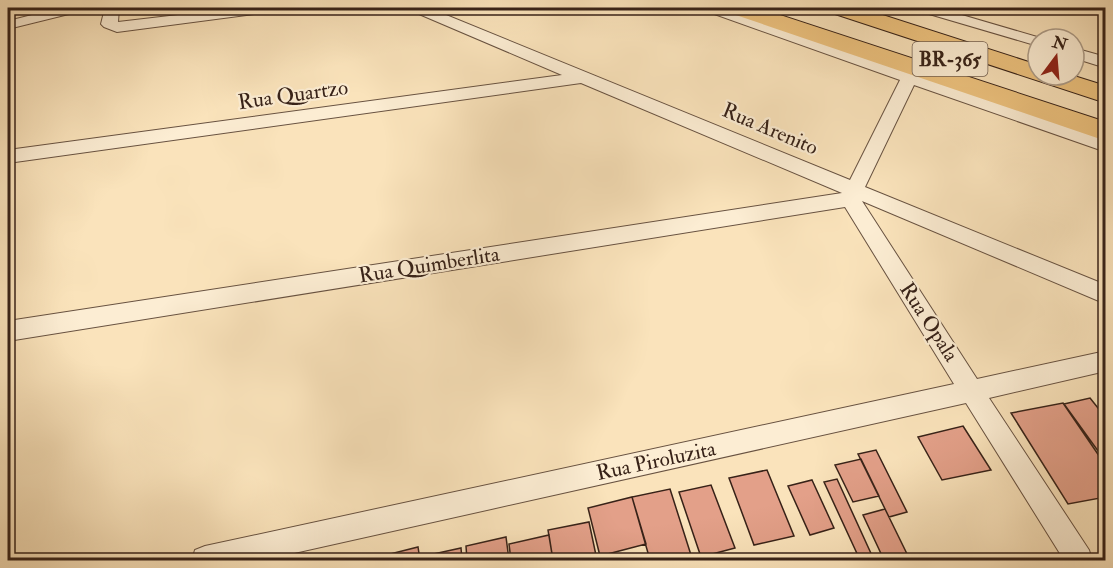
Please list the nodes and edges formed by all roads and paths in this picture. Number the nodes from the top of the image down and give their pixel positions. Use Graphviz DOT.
graph roads {
  1 [pos="76,8"];
  2 [pos="111,8"];
  3 [pos="270,8"];
  4 [pos="417,8"];
  5 [pos="794,8"];
  6 [pos="840,8"];
  7 [pos="893,8"];
  8 [pos="924,8"];
  9 [pos="722,9"];
  10 [pos="954,11"];
  11 [pos="8,25"];
  12 [pos="1026,37"];
  13 [pos="1026,52"];
  14 [pos="1086,57"];
  15 [pos="1106,63"];
  16 [pos="1026,69"];
  17 [pos="1086,72"];
  18 [pos="585,77"];
  19 [pos="909,77"];
  20 [pos="1106,79"];
  21 [pos="1082,87"];
  22 [pos="1106,95"];
  23 [pos="1106,111"];
  24 [pos="1106,132"];
  25 [pos="1106,146"];
  26 [pos="8,157"];
  27 [pos="852,194"];
  28 [pos="1106,295"];
  29 [pos="8,332"];
  30 [pos="1106,361"];
  31 [pos="973,391"];
  32 [pos="205,561"];
  33 [pos="1079,561"];
  1 -- 11 [label="street"];
  2 -- 3 [label="street"];
  4 -- 18 [label="street, Rua Arenito"];
  5 -- 23 [label="highway, BR-365"];
  6 -- 16 [label="highway, BR-365"];
  7 -- 13 [label="highway, BR-365"];
  8 -- 10 [label="street"];
  9 -- 19 [label="street"];
  9 -- 24 [label="highway, BR-365"];
  10 -- 12 [label="street"];
  14 -- 15 [label="street"];
  17 -- 20 [label="highway"];
  18 -- 26 [label="street, Rua Quartzo"];
  18 -- 27 [label="street, Rua Arenito"];
  19 -- 25 [label="street"];
  19 -- 27 [label="street"];
  21 -- 22 [label="highway"];
  27 -- 28 [label="street, Rua Arenito"];
  27 -- 29 [label="street, Rua Quimberlita"];
  27 -- 31 [label="street, Rua Opala"];
  30 -- 31 [label="street, Rua Piroluzita"];
  31 -- 32 [label="street, Rua Piroluzita"];
  31 -- 33 [label="street, Rua Opala"];
}
